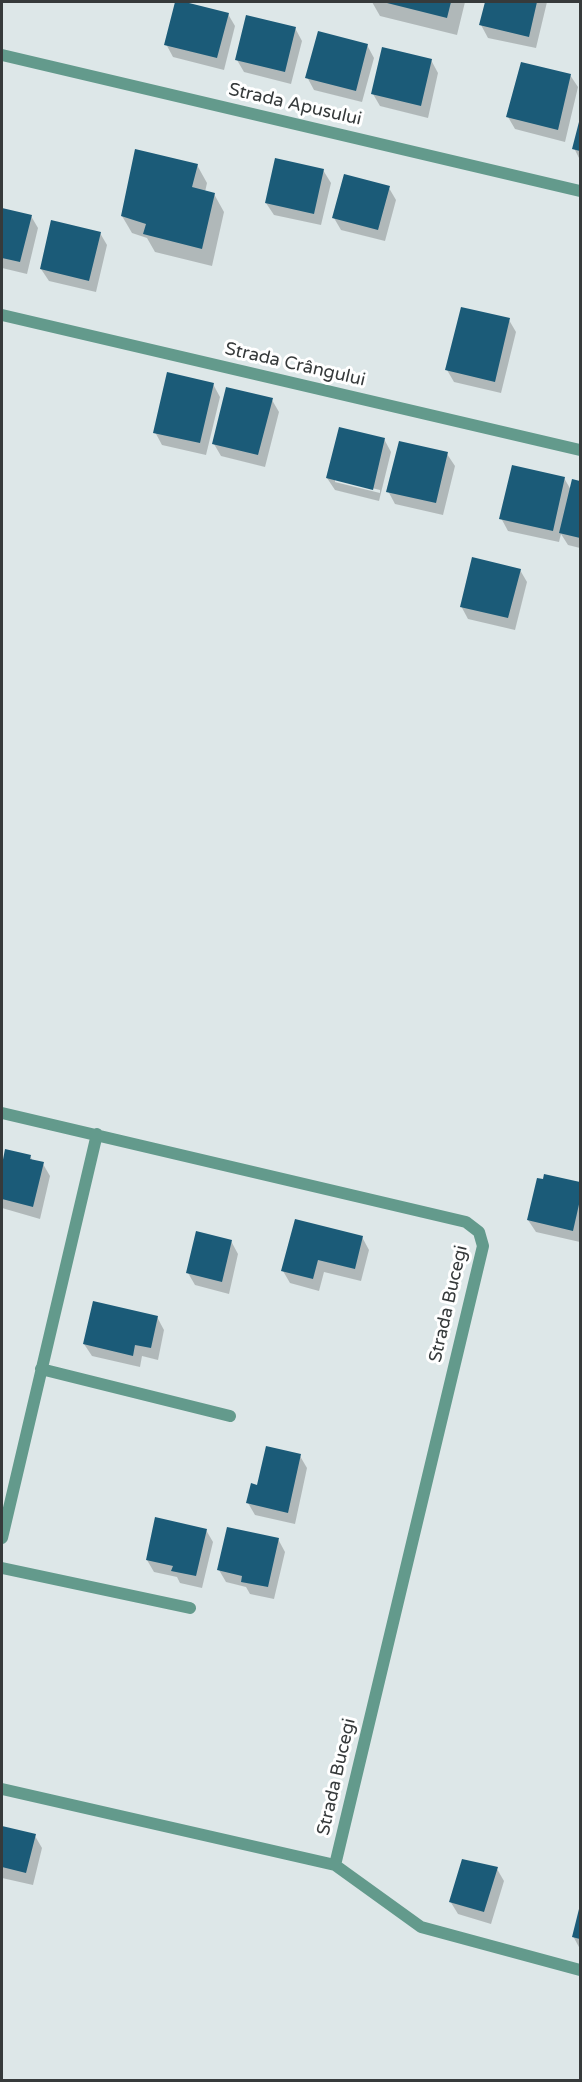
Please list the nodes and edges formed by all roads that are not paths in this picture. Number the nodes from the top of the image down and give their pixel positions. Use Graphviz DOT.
graph roads {
  1 [pos="2,55"];
  2 [pos="580,191"];
  3 [pos="2,315"];
  4 [pos="580,450"];
  5 [pos="2,1113"];
  6 [pos="97,1134"];
  7 [pos="41,1369"];
  8 [pos="230,1416"];
  9 [pos="2,1538"];
  10 [pos="2,1568"];
  11 [pos="190,1608"];
  12 [pos="2,1789"];
  13 [pos="335,1865"];
  14 [pos="580,1970"];
  1 -- 2 [label="street, Strada Apusului"];
  3 -- 4 [label="street, Strada Crângului"];
  5 -- 6 [label="street, Strada Bucegi"];
  6 -- 7 [label="street"];
  6 -- 13 [label="street, Strada Bucegi"];
  7 -- 8 [label="street"];
  7 -- 9 [label="street"];
  10 -- 11 [label="street"];
  12 -- 13 [label="street, Strada Bucegi"];
  13 -- 14 [label="street, Strada Bucegi"];
}
